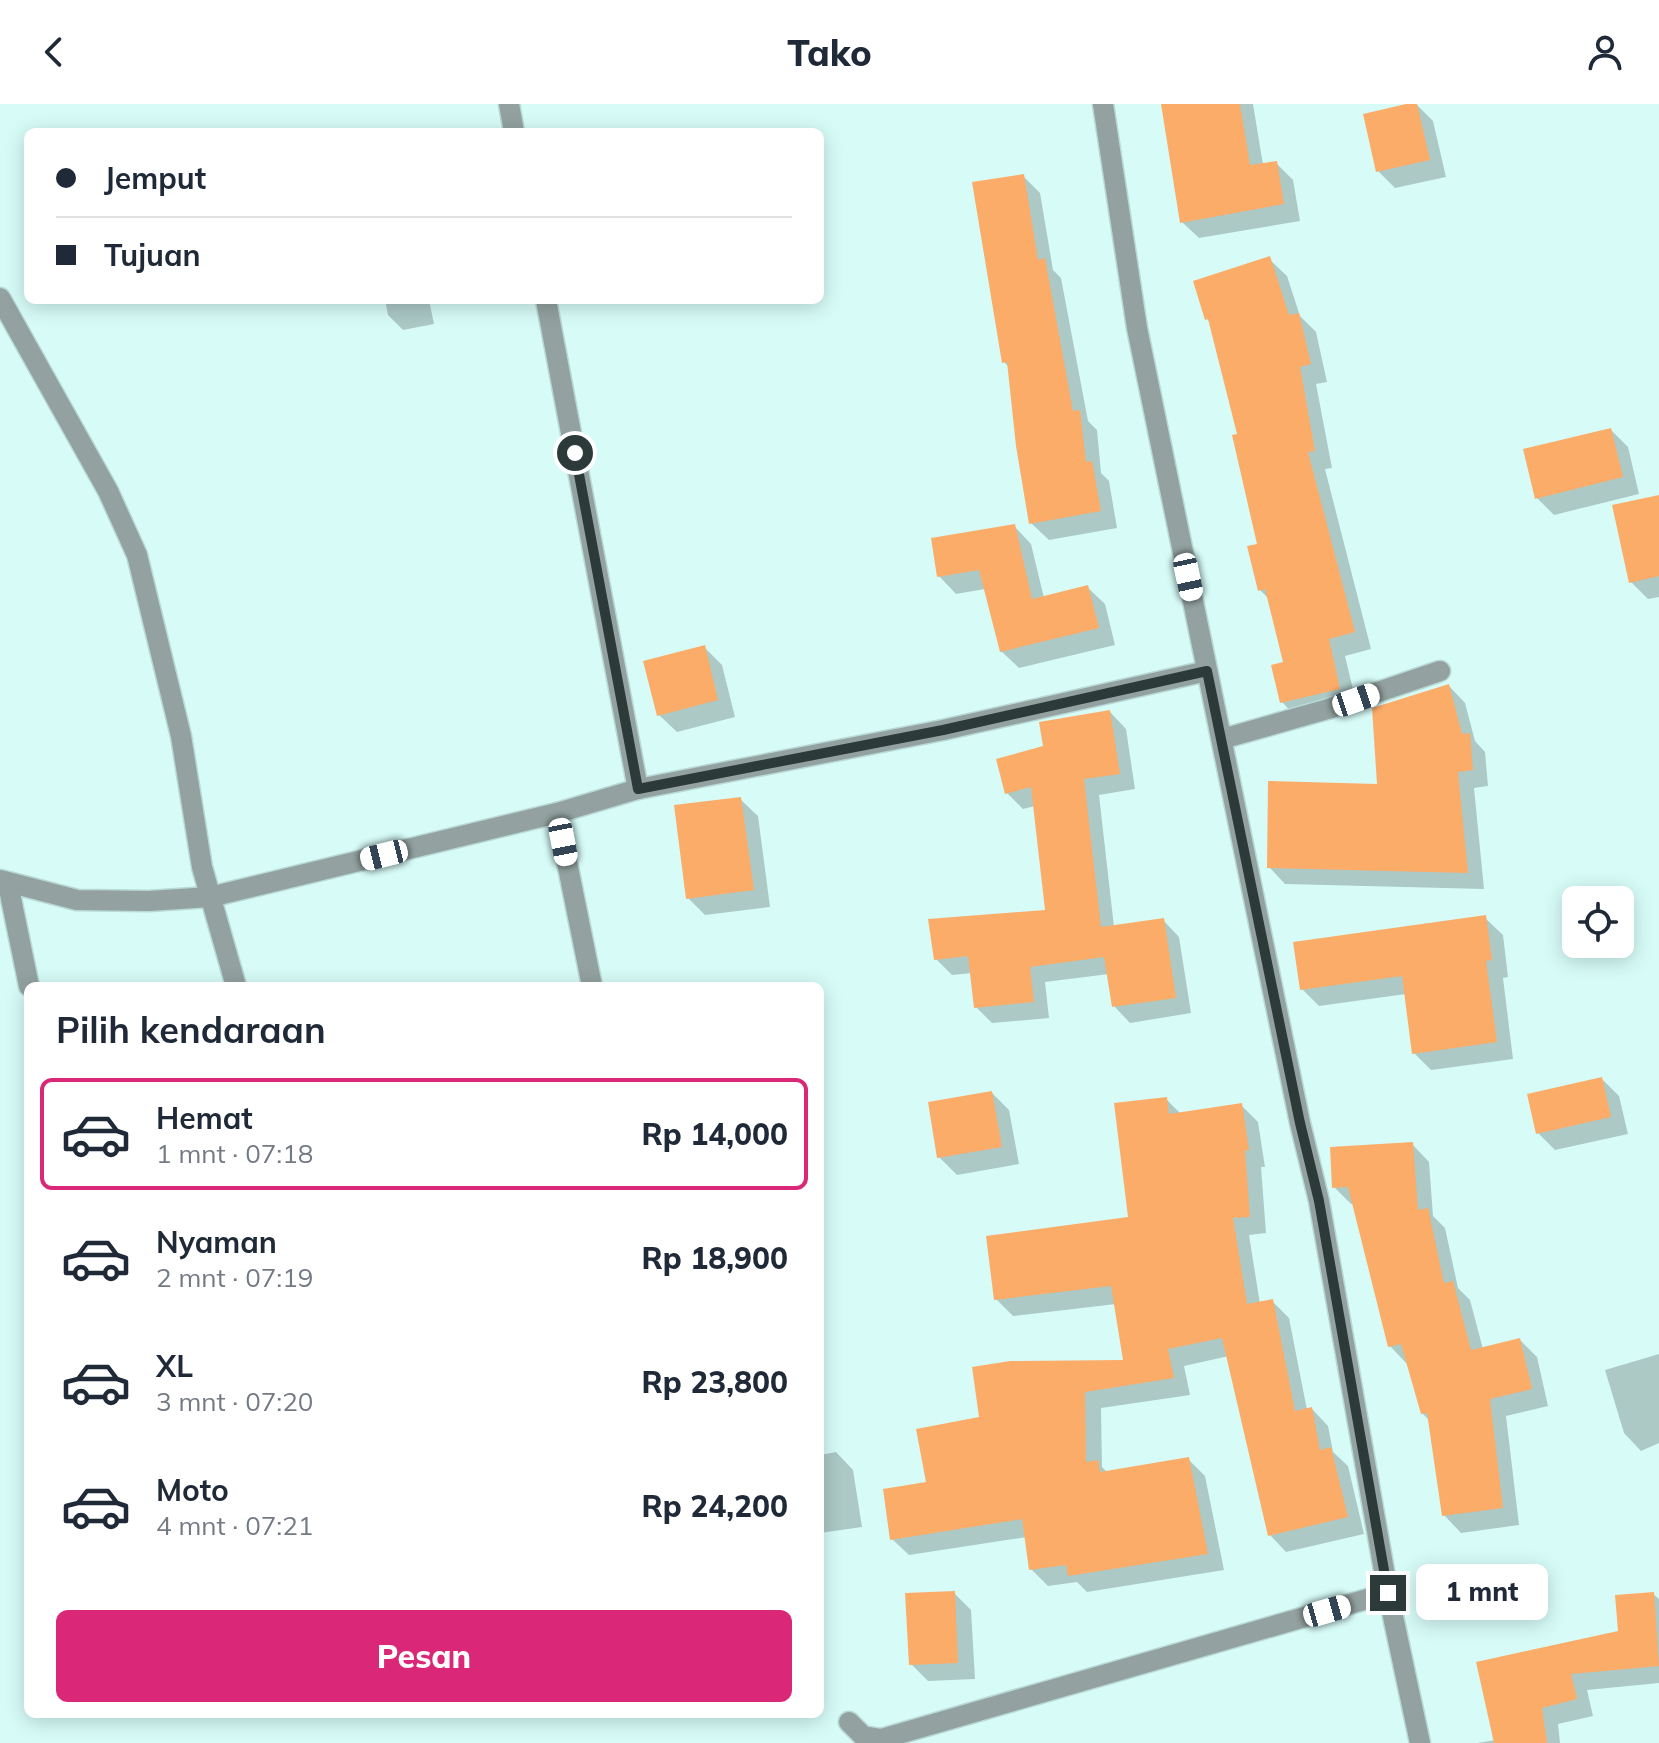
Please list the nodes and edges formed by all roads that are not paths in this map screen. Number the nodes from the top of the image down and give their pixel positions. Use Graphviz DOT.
graph roads {
  1 [pos="509,104"];
  2 [pos="1103,104"];
  3 [pos="513,128"];
  4 [pos="0,298"];
  5 [pos="547,304"];
  6 [pos="1207,671"];
  7 [pos="1440,671"];
  8 [pos="1222,739"];
  9 [pos="638,789"];
  10 [pos="557,813"];
  11 [pos="4,882"];
  12 [pos="210,897"];
  13 [pos="28,982"];
  14 [pos="235,982"];
  15 [pos="591,982"];
  16 [pos="1388,1593"];
  17 [pos="849,1722"];
  18 [pos="1420,1743"];
  1 -- 3 [label="street"];
  2 -- 6 [label="street"];
  4 -- 12 [label="street"];
  5 -- 9 [label="street"];
  6 -- 8 [label="street"];
  6 -- 9 [label="street"];
  7 -- 8 [label="street"];
  8 -- 16 [label="street"];
  9 -- 10 [label="street"];
  10 -- 12 [label="street"];
  10 -- 15 [label="street"];
  11 -- 12 [label="street"];
  11 -- 13 [label="street"];
  12 -- 14 [label="street"];
  16 -- 17 [label="street"];
  16 -- 18 [label="street"];
}
